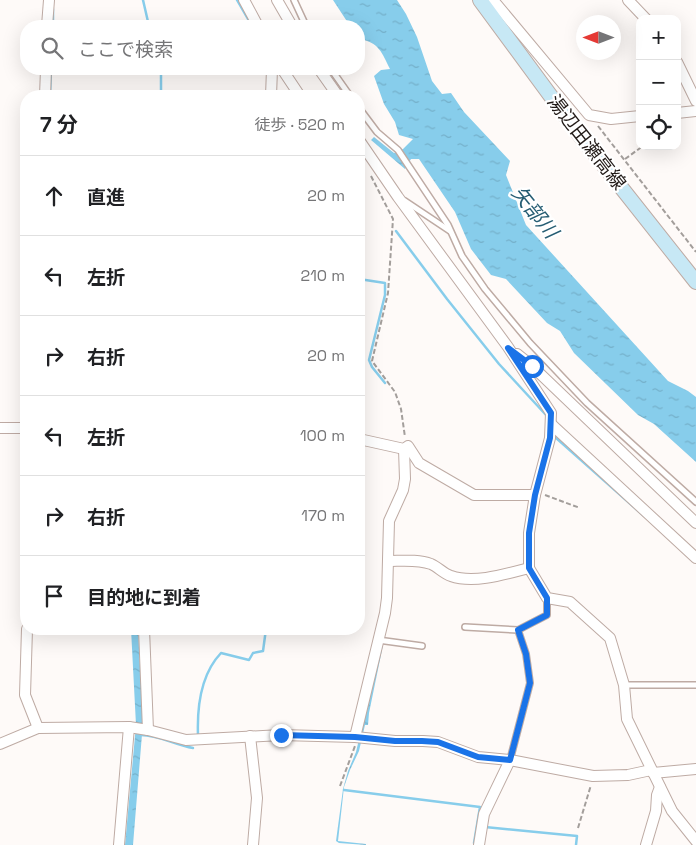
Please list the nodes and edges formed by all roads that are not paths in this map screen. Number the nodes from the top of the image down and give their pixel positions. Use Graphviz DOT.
graph roads {
  1 [pos="48,0"];
  2 [pos="244,0"];
  3 [pos="277,0"];
  4 [pos="294,0"];
  5 [pos="480,0"];
  6 [pos="493,0"];
  7 [pos="628,0"];
  8 [pos="642,15"];
  9 [pos="48,20"];
  10 [pos="255,20"];
  11 [pos="289,20"];
  12 [pos="303,20"];
  13 [pos="681,70"];
  14 [pos="46,75"];
  15 [pos="272,75"];
  16 [pos="286,75"];
  17 [pos="323,75"];
  18 [pos="335,75"];
  19 [pos="45,90"];
  20 [pos="271,90"];
  21 [pos="296,90"];
  22 [pos="334,90"];
  23 [pos="346,90"];
  24 [pos="696,101"];
  25 [pos="696,111"];
  26 [pos="681,113"];
  27 [pos="365,116"];
  28 [pos="636,116"];
  29 [pos="365,149"];
  30 [pos="398,197"];
  31 [pos="450,231"];
  32 [pos="696,282"];
  33 [pos="508,348"];
  34 [pos="551,424"];
  35 [pos="0,428"];
  36 [pos="20,428"];
  37 [pos="365,440"];
  38 [pos="406,448"];
  39 [pos="535,494"];
  40 [pos="696,502"];
  41 [pos="696,523"];
  42 [pos="696,558"];
  43 [pos="388,561"];
  44 [pos="529,568"];
  45 [pos="547,598"];
  46 [pos="465,627"];
  47 [pos="518,630"];
  48 [pos="27,635"];
  49 [pos="144,635"];
  50 [pos="378,640"];
  51 [pos="422,646"];
  52 [pos="624,685"];
  53 [pos="696,686"];
  54 [pos="38,728"];
  55 [pos="129,728"];
  56 [pos="148,730"];
  57 [pos="250,736"];
  58 [pos="356,737"];
  59 [pos="0,744"];
  60 [pos="510,760"];
  61 [pos="696,769"];
  62 [pos="652,772"];
  63 [pos="660,787"];
  64 [pos="696,840"];
  65 [pos="119,845"];
  66 [pos="253,845"];
  67 [pos="479,845"];
  68 [pos="646,845"];
  1 -- 9 [label="street"];
  2 -- 10 [label="street"];
  3 -- 11 [label="street"];
  4 -- 12 [label="lane"];
  5 -- 32 [label="main road, 湯辺田瀬高線"];
  6 -- 28 [label="street"];
  7 -- 8 [label="street"];
  13 -- 24 [label="street"];
  14 -- 19 [label="street"];
  15 -- 20 [label="street"];
  16 -- 21 [label="street"];
  17 -- 22 [label="street"];
  18 -- 23 [label="lane"];
  25 -- 26 [label="street"];
  27 -- 31 [label="lane"];
  29 -- 30 [label="street"];
  30 -- 31 [label="lane"];
  30 -- 33 [label="street"];
  31 -- 40 [label="lane"];
  33 -- 34 [label="street"];
  33 -- 41 [label="street"];
  34 -- 39 [label="street"];
  34 -- 42 [label="street"];
  35 -- 36 [label="street"];
  37 -- 38 [label="street"];
  38 -- 39 [label="street"];
  38 -- 43 [label="street"];
  39 -- 44 [label="street"];
  43 -- 44 [label="street"];
  43 -- 50 [label="street"];
  44 -- 45 [label="street"];
  45 -- 47 [label="lane"];
  45 -- 52 [label="street"];
  46 -- 47 [label="lane"];
  47 -- 60 [label="lane"];
  48 -- 54 [label="street"];
  49 -- 56 [label="street"];
  50 -- 51 [label="lane"];
  50 -- 58 [label="street"];
  52 -- 53 [label="lane"];
  52 -- 62 [label="street"];
  54 -- 55 [label="street"];
  54 -- 59 [label="street"];
  55 -- 56 [label="street"];
  55 -- 65 [label="street"];
  56 -- 57 [label="street"];
  57 -- 58 [label="street"];
  57 -- 66 [label="street"];
  58 -- 60 [label="street"];
  60 -- 62 [label="street"];
  60 -- 67 [label="street"];
  61 -- 62 [label="street"];
  62 -- 63 [label="street"];
  63 -- 64 [label="street"];
  63 -- 68 [label="street"];
}
